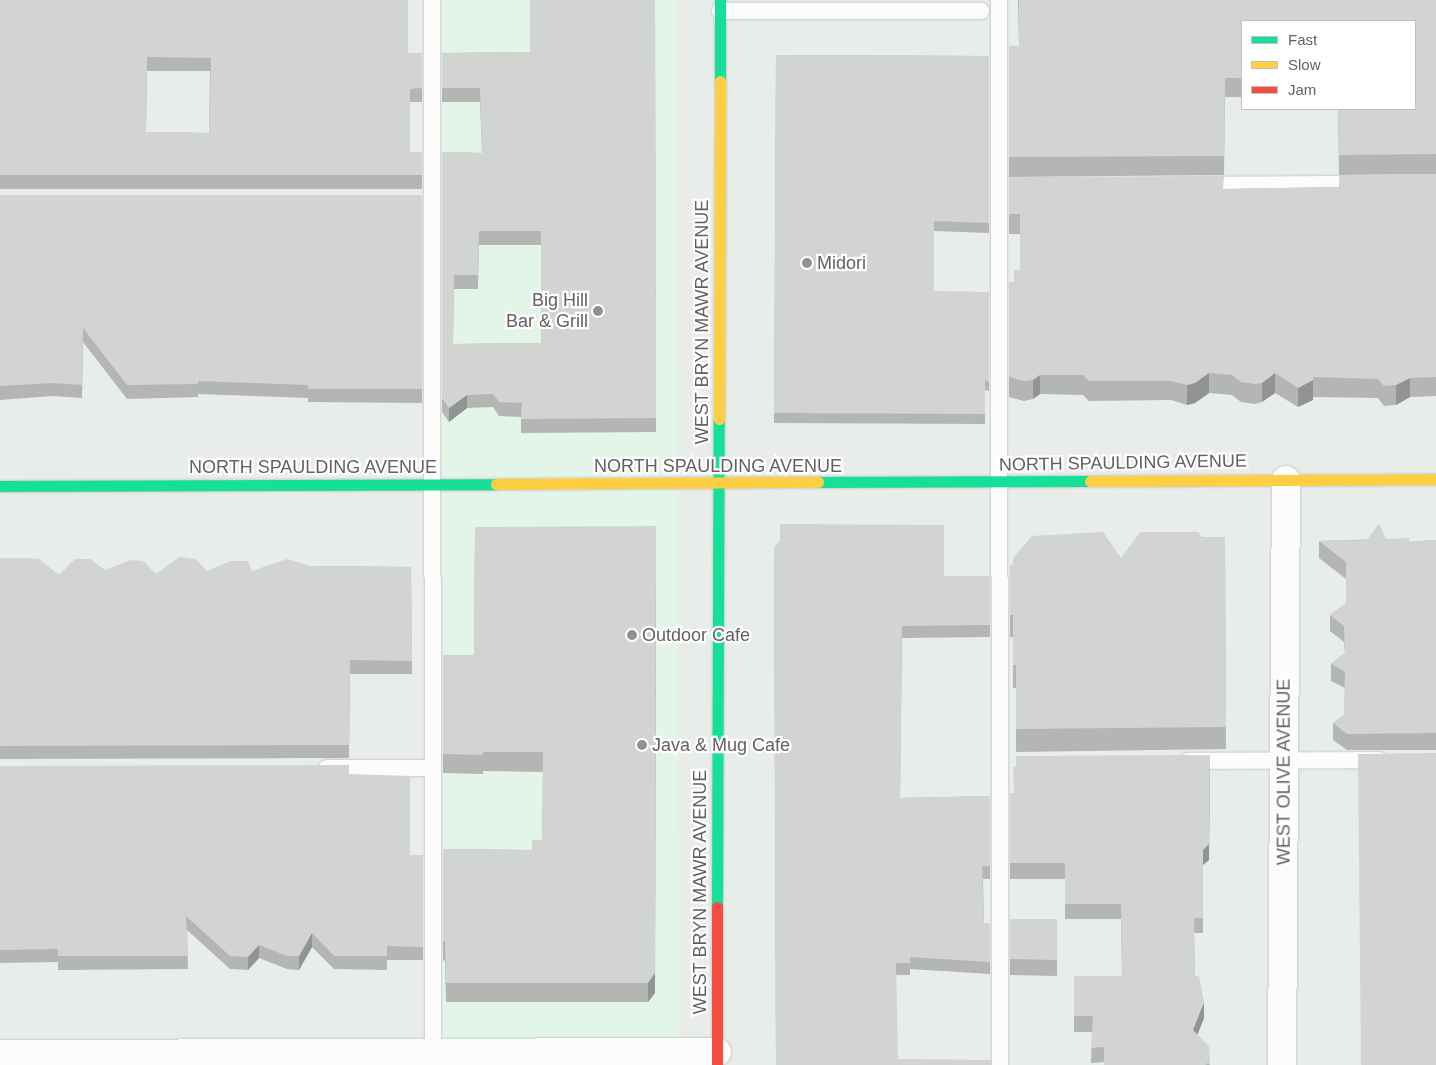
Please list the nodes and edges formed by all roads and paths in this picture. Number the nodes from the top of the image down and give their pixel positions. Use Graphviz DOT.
graph roads {
  1 [pos="432,0"];
  2 [pos="999,0"];
  3 [pos="720,5"];
  4 [pos="981,11"];
  5 [pos="1376,184"];
  6 [pos="1187,186"];
  7 [pos="998,187"];
  8 [pos="1018,187"];
  9 [pos="413,199"];
  10 [pos="433,199"];
  11 [pos="1436,479"];
  12 [pos="1286,480"];
  13 [pos="998,482"];
  14 [pos="433,484"];
  15 [pos="719,484"];
  16 [pos="0,486"];
  17 [pos="1284,760"];
  18 [pos="1397,760"];
  19 [pos="1168,761"];
  20 [pos="998,762"];
  21 [pos="1018,762"];
  22 [pos="315,768"];
  23 [pos="433,768"];
  24 [pos="0,1054"];
  25 [pos="433,1059"];
  26 [pos="717,1059"];
  27 [pos="1000,1065"];
  28 [pos="1282,1065"];
  1 -- 10 [label="lane"];
  2 -- 7 [label="lane"];
  3 -- 4 [label="lane"];
  3 -- 15 [label="street, WEST BRYN MAWR AVENUE"];
  5 -- 6 [label="lane"];
  7 -- 8 [label="lane"];
  7 -- 13 [label="lane"];
  9 -- 10 [label="lane"];
  10 -- 14 [label="lane"];
  11 -- 12 [label="street, NORTH SPAULDING AVENUE"];
  12 -- 13 [label="street, NORTH SPAULDING AVENUE"];
  12 -- 17 [label="street, WEST OLIVE AVENUE"];
  13 -- 15 [label="street, NORTH SPAULDING AVENUE"];
  13 -- 20 [label="lane"];
  14 -- 15 [label="street, NORTH SPAULDING AVENUE"];
  14 -- 16 [label="street, NORTH SPAULDING AVENUE"];
  14 -- 23 [label="lane"];
  15 -- 26 [label="street, WEST BRYN MAWR AVENUE"];
  17 -- 18 [label="lane"];
  17 -- 19 [label="lane"];
  17 -- 28 [label="street, WEST OLIVE AVENUE"];
  20 -- 21 [label="lane"];
  20 -- 27 [label="lane"];
  22 -- 23 [label="lane"];
  23 -- 25 [label="lane"];
  24 -- 25 [label="street"];
  25 -- 26 [label="street"];
}
